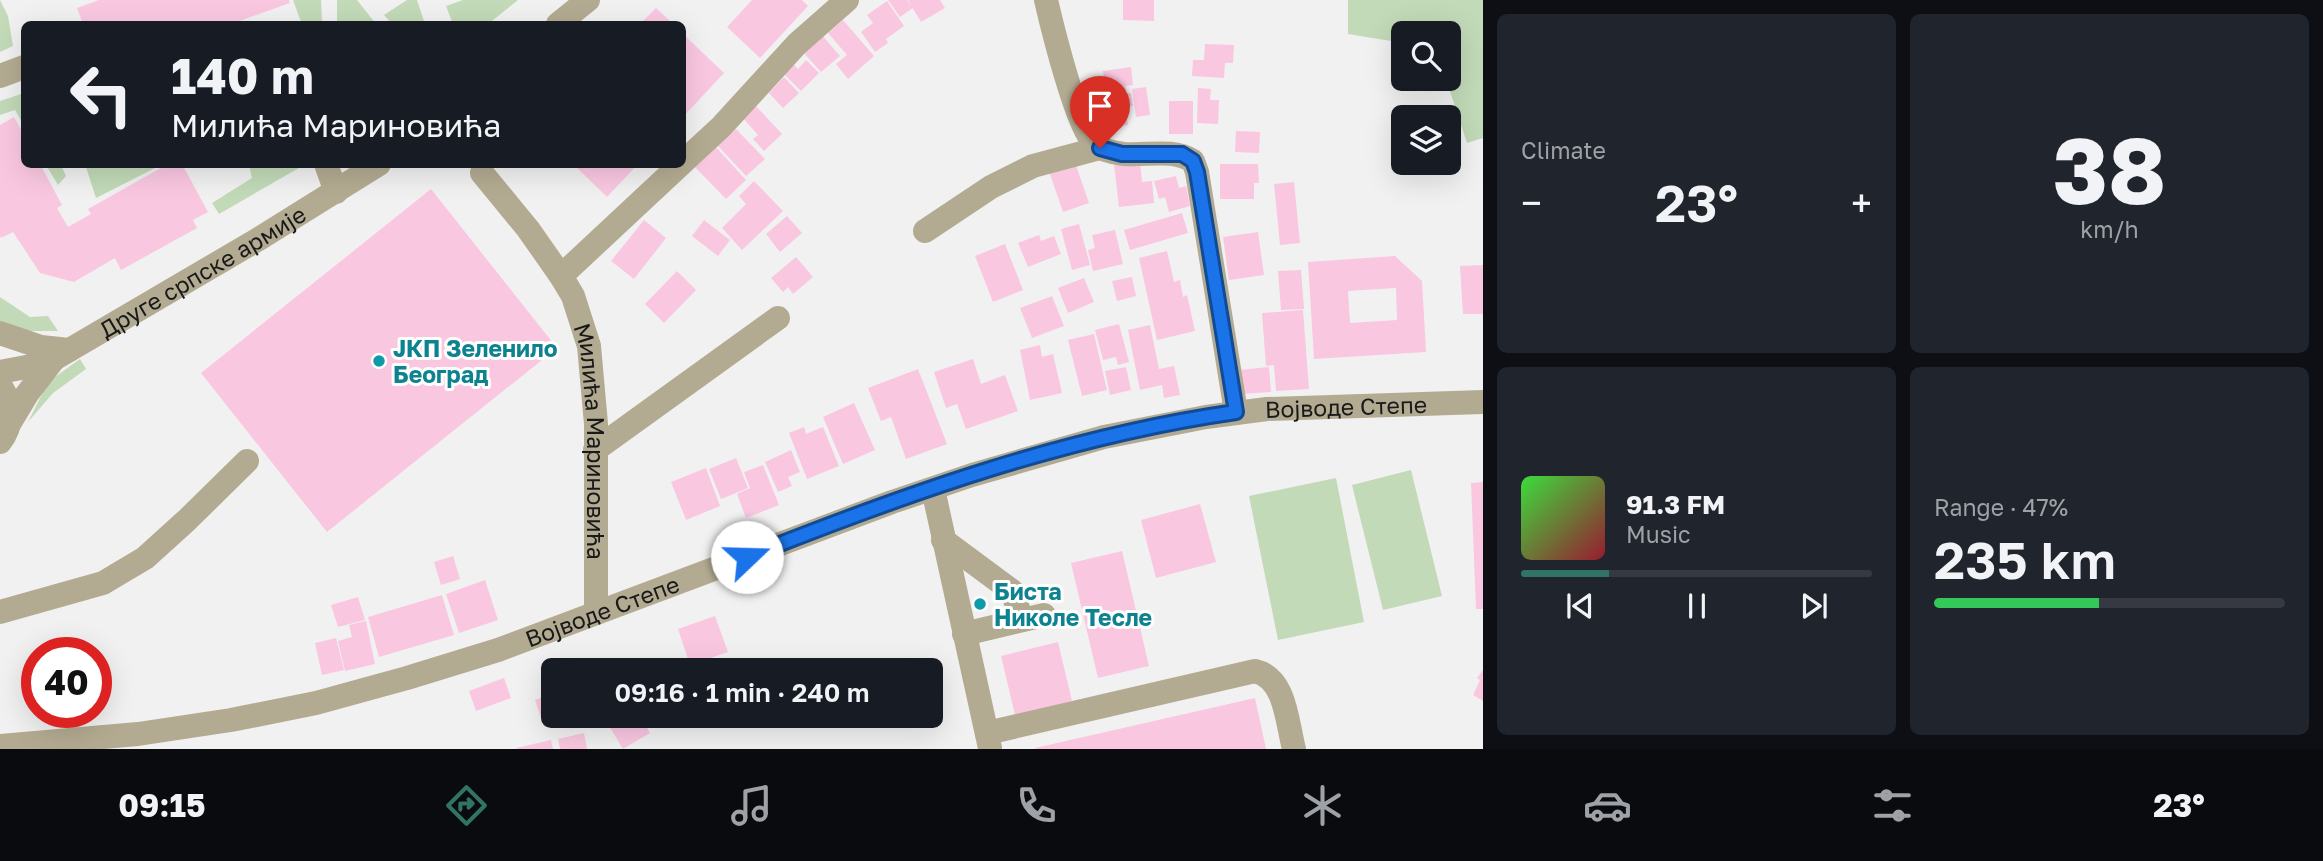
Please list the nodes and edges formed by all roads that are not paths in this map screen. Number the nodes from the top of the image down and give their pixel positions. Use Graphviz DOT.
graph roads {
  1 [pos="588,0"];
  2 [pos="847,0"];
  3 [pos="1046,0"];
  4 [pos="562,21"];
  5 [pos="21,68"];
  6 [pos="0,76"];
  7 [pos="1100,148"];
  8 [pos="686,160"];
  9 [pos="327,168"];
  10 [pos="373,168"];
  11 [pos="678,168"];
  12 [pos="482,173"];
  13 [pos="336,192"];
  14 [pos="925,231"];
  15 [pos="561,276"];
  16 [pos="778,318"];
  17 [pos="0,333"];
  18 [pos="61,354"];
  19 [pos="0,372"];
  20 [pos="0,385"];
  21 [pos="1483,402"];
  22 [pos="1236,412"];
  23 [pos="5,433"];
  24 [pos="595,450"];
  25 [pos="247,461"];
  26 [pos="933,489"];
  27 [pos="943,540"];
  28 [pos="0,612"];
  29 [pos="596,612"];
  30 [pos="964,634"];
  31 [pos="989,741"];
  32 [pos="0,746"];
  33 [pos="1294,749"];
  1 -- 4 [label="street"];
  2 -- 8 [label="street"];
  3 -- 7 [label="street"];
  5 -- 6 [label="street"];
  7 -- 14 [label="street"];
  7 -- 22 [label="street"];
  9 -- 13 [label="street"];
  10 -- 13 [label="street, Друге српске армије"];
  11 -- 15 [label="street"];
  12 -- 15 [label="street, Милића Мариновића"];
  13 -- 18 [label="street, Друге српске армије"];
  15 -- 24 [label="street, Милића Мариновића"];
  16 -- 24 [label="street"];
  17 -- 18 [label="street"];
  18 -- 19 [label="street, Друге српске армије"];
  18 -- 23 [label="street, Друге српске армије"];
  20 -- 23 [label="street"];
  21 -- 22 [label="street, Војводе Степе"];
  22 -- 26 [label="street, Војводе Степе"];
  24 -- 29 [label="street, Милића Мариновића"];
  25 -- 28 [label="street"];
  26 -- 27 [label="street"];
  26 -- 29 [label="street, Војводе Степе"];
  27 -- 30 [label="street"];
  27 -- 30 [label="street"];
  29 -- 32 [label="street, Војводе Степе"];
  30 -- 31 [label="street"];
  31 -- 33 [label="street"];
}
